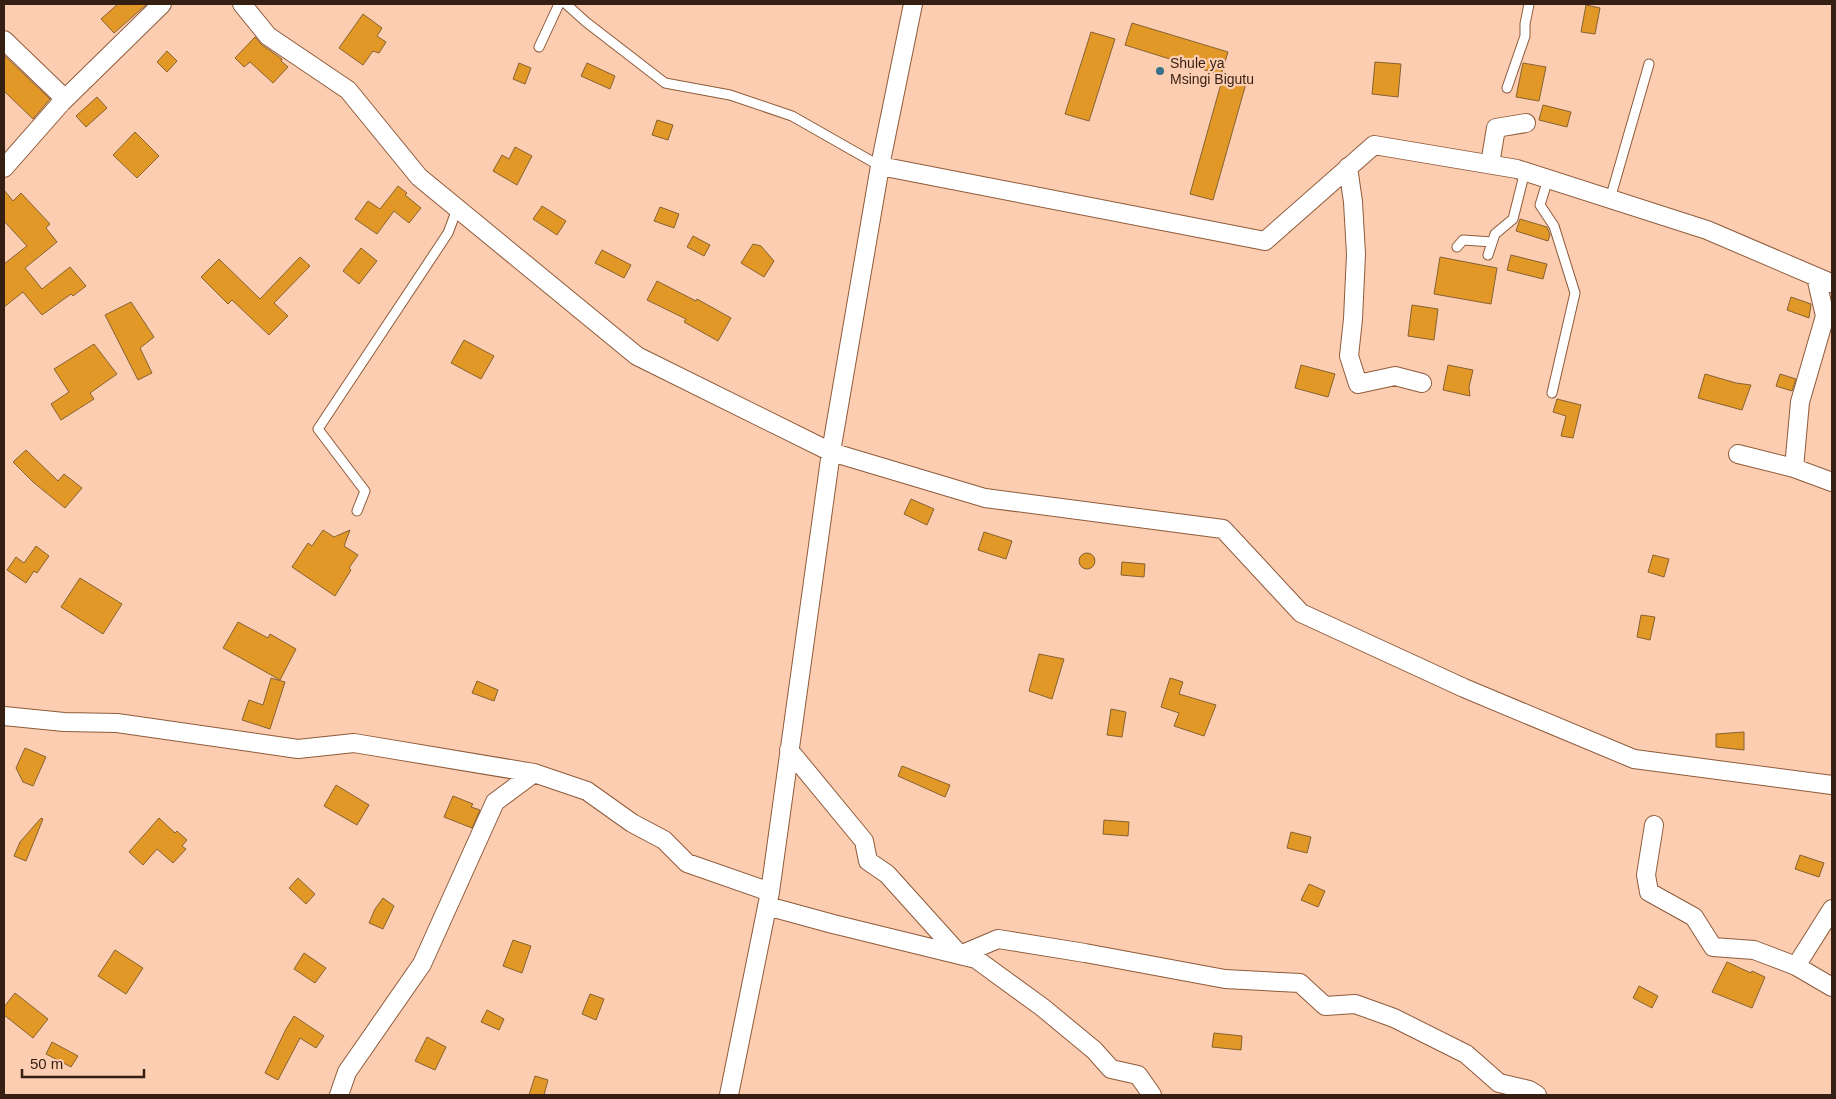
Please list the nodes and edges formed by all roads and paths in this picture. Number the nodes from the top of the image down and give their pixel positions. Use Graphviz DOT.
graph roads {
  1 [pos="162,4"];
  2 [pos="242,4"];
  3 [pos="559,4"];
  4 [pos="566,4"];
  5 [pos="913,4"];
  6 [pos="1529,4"];
  7 [pos="4,40"];
  8 [pos="539,47"];
  9 [pos="1649,64"];
  10 [pos="1507,88"];
  11 [pos="62,102"];
  12 [pos="1526,123"];
  13 [pos="1490,164"];
  14 [pos="880,166"];
  15 [pos="1348,167"];
  16 [pos="4,168"];
  17 [pos="1525,171"];
  18 [pos="1548,179"];
  19 [pos="1610,199"];
  20 [pos="457,209"];
  21 [pos="1492,242"];
  22 [pos="1457,247"];
  23 [pos="1488,255"];
  24 [pos="1828,281"];
  25 [pos="1422,383"];
  26 [pos="1552,394"];
  27 [pos="831,452"];
  28 [pos="1738,454"];
  29 [pos="1794,468"];
  30 [pos="1832,482"];
  31 [pos="357,511"];
  32 [pos="4,716"];
  33 [pos="790,750"];
  34 [pos="534,773"];
  35 [pos="1832,785"];
  36 [pos="1654,825"];
  37 [pos="768,899"];
  38 [pos="1832,909"];
  39 [pos="960,955"];
  40 [pos="1796,966"];
  41 [pos="1832,988"];
  42 [pos="340,1095"];
  43 [pos="729,1095"];
  44 [pos="1152,1095"];
  45 [pos="1537,1095"];
  1 -- 11 [label="street"];
  2 -- 20 [label="street"];
  3 -- 8 [label="lane"];
  4 -- 14 [label="lane"];
  5 -- 14 [label="street"];
  6 -- 10 [label="lane"];
  7 -- 11 [label="street"];
  9 -- 19 [label="lane"];
  11 -- 16 [label="street"];
  12 -- 13 [label="street"];
  13 -- 15 [label="street"];
  13 -- 17 [label="street"];
  14 -- 15 [label="street"];
  14 -- 27 [label="street"];
  15 -- 25 [label="street"];
  17 -- 18 [label="street"];
  17 -- 21 [label="lane"];
  18 -- 19 [label="street"];
  18 -- 26 [label="lane"];
  19 -- 24 [label="street"];
  20 -- 27 [label="street"];
  20 -- 31 [label="lane"];
  21 -- 22 [label="lane"];
  21 -- 23 [label="lane"];
  24 -- 29 [label="street"];
  27 -- 33 [label="street"];
  27 -- 35 [label="street"];
  28 -- 29 [label="street"];
  29 -- 30 [label="street"];
  32 -- 34 [label="street"];
  33 -- 37 [label="street"];
  33 -- 39 [label="street"];
  34 -- 37 [label="street"];
  34 -- 42 [label="street"];
  36 -- 40 [label="street"];
  37 -- 39 [label="street"];
  37 -- 43 [label="street"];
  38 -- 40 [label="street"];
  39 -- 44 [label="street"];
  39 -- 45 [label="street"];
  40 -- 41 [label="street"];
}
